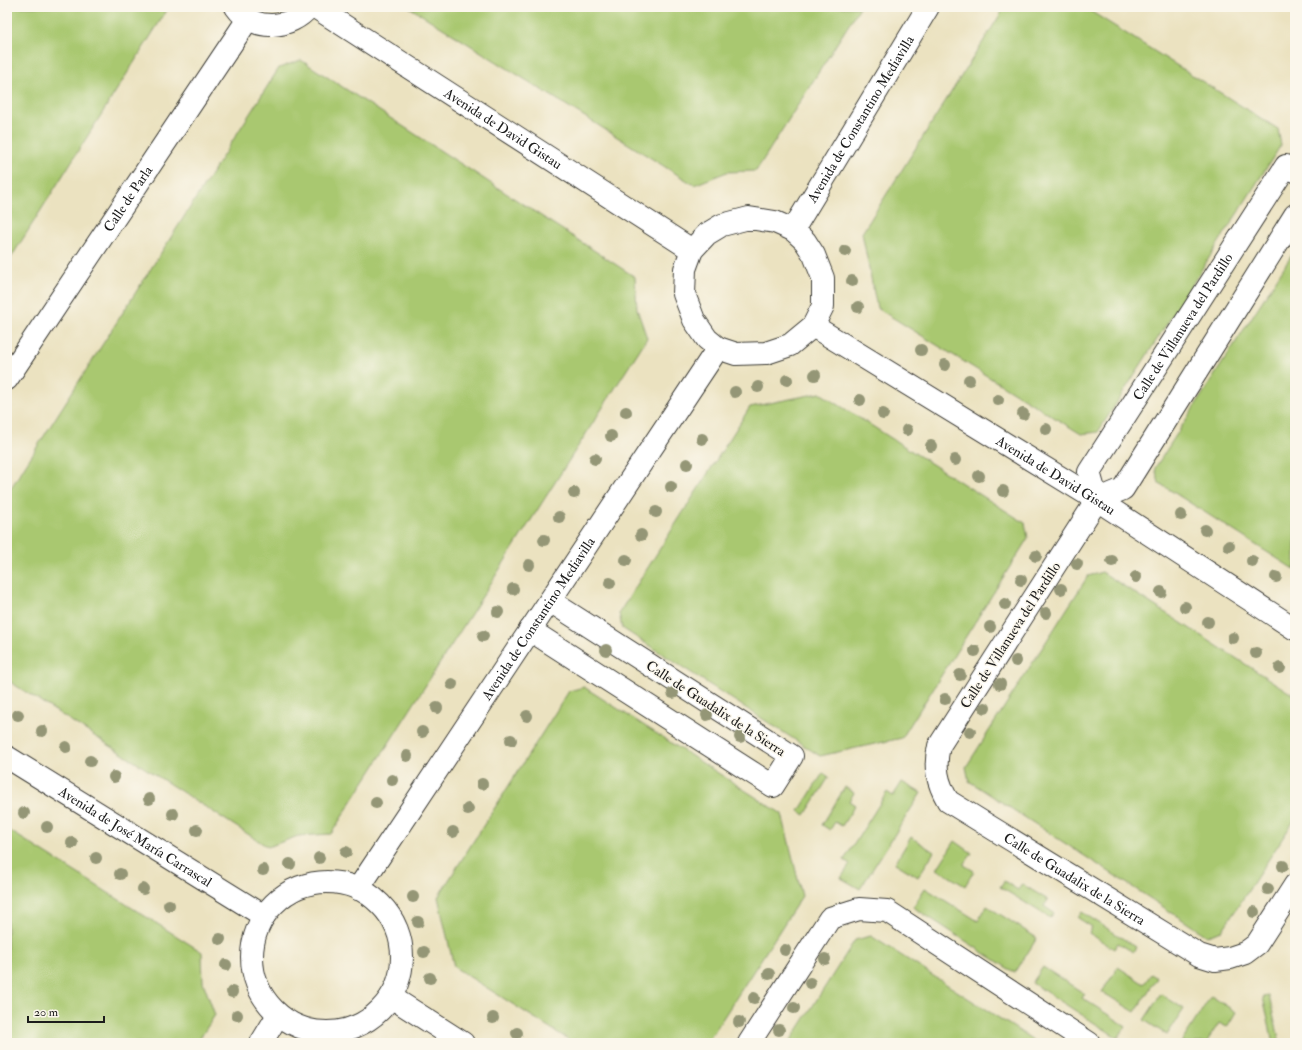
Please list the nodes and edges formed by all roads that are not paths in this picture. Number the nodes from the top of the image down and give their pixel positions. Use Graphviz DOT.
graph roads {
  1 [pos="309,7"];
  2 [pos="315,7"];
  3 [pos="928,7"];
  4 [pos="242,13"];
  5 [pos="1295,171"];
  6 [pos="1295,215"];
  7 [pos="793,230"];
  8 [pos="692,250"];
  9 [pos="813,326"];
  10 [pos="718,348"];
  11 [pos="7,379"];
  12 [pos="1097,500"];
  13 [pos="550,601"];
  14 [pos="1295,629"];
  15 [pos="530,630"];
  16 [pos="7,757"];
  17 [pos="937,774"];
  18 [pos="1295,885"];
  19 [pos="358,889"];
  20 [pos="264,916"];
  21 [pos="391,997"];
  22 [pos="278,1015"];
  23 [pos="261,1043"];
  24 [pos="463,1043"];
  25 [pos="749,1043"];
  26 [pos="1089,1043"];
  1 -- 4 [label="street"];
  2 -- 8 [label="street, Avenida de David Gistau"];
  3 -- 7 [label="street, Avenida de Constantino Mediavilla"];
  4 -- 11 [label="street, Calle de Parla"];
  5 -- 12 [label="street, Calle de Villanueva del Pardillo"];
  6 -- 12 [label="street"];
  7 -- 8 [label="street"];
  7 -- 9 [label="street"];
  8 -- 10 [label="street"];
  9 -- 10 [label="street"];
  9 -- 12 [label="street, Avenida de David Gistau"];
  10 -- 13 [label="street, Avenida de Constantino Mediavilla"];
  12 -- 14 [label="street, Avenida de David Gistau"];
  12 -- 17 [label="street, Calle de Villanueva del Pardillo"];
  13 -- 15 [label="street, Avenida de Constantino Mediavilla"];
  13 -- 15 [label="street, Calle de Guadalix de la Sierra"];
  15 -- 19 [label="street, Avenida de Constantino Mediavilla"];
  16 -- 20 [label="street, Avenida de José María Carrascal"];
  17 -- 18 [label="street, Calle de Guadalix de la Sierra"];
  19 -- 20 [label="street"];
  19 -- 21 [label="street"];
  20 -- 22 [label="street"];
  21 -- 22 [label="street"];
  21 -- 24 [label="street"];
  22 -- 23 [label="street"];
  25 -- 26 [label="street"];
}
